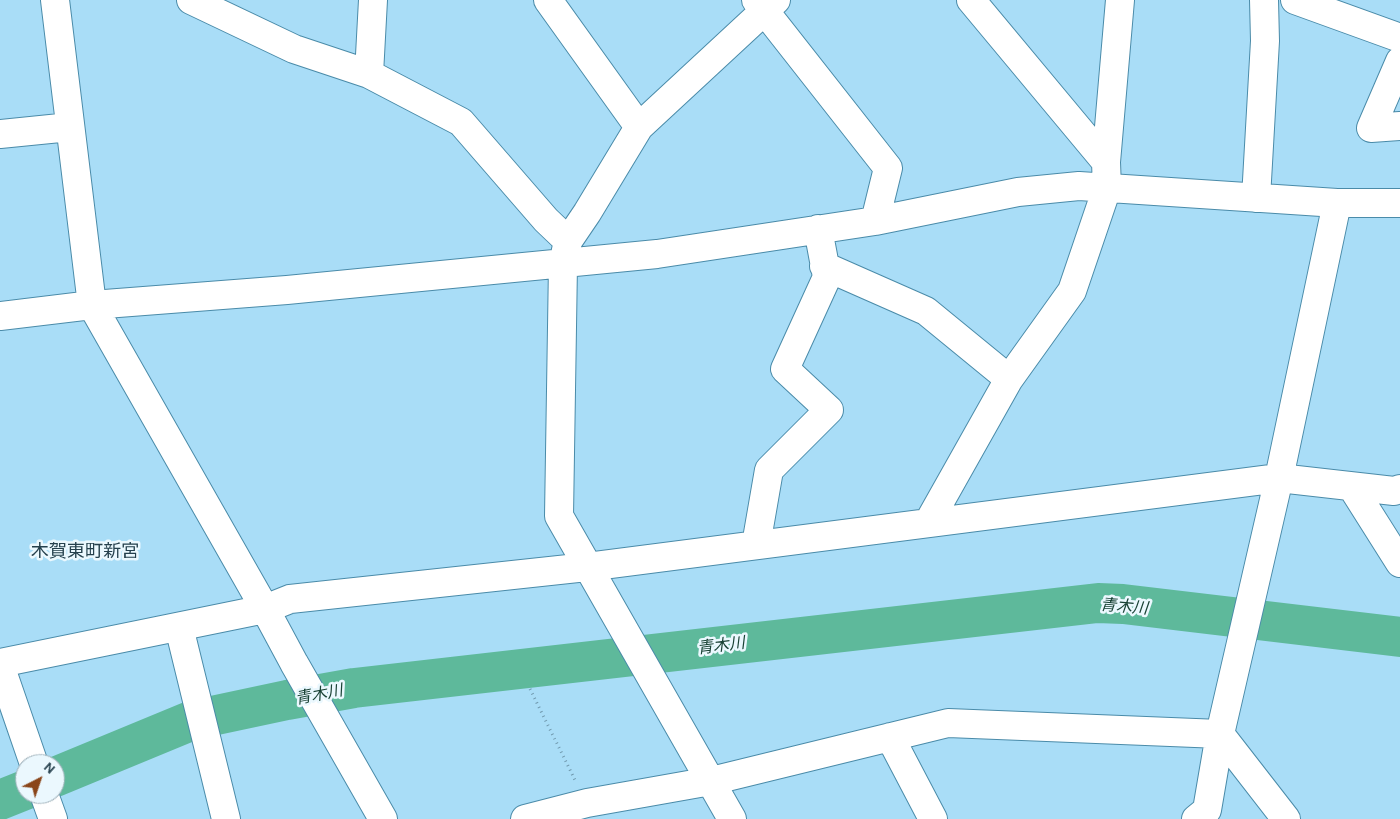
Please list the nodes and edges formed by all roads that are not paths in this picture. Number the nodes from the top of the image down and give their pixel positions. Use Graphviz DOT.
graph roads {
  1 [pos="55,0"];
  2 [pos="191,0"];
  3 [pos="373,0"];
  4 [pos="548,0"];
  5 [pos="971,0"];
  6 [pos="1120,0"];
  7 [pos="1264,0"];
  8 [pos="1295,0"];
  9 [pos="766,4"];
  10 [pos="1400,38"];
  11 [pos="1400,61"];
  12 [pos="369,74"];
  13 [pos="1400,126"];
  14 [pos="70,127"];
  15 [pos="639,127"];
  16 [pos="0,134"];
  17 [pos="1107,175"];
  18 [pos="1256,198"];
  19 [pos="1337,203"];
  20 [pos="1400,203"];
  21 [pos="875,221"];
  22 [pos="818,229"];
  23 [pos="565,252"];
  24 [pos="824,266"];
  25 [pos="92,305"];
  26 [pos="0,316"];
  27 [pos="1008,379"];
  28 [pos="1279,478"];
  29 [pos="1352,487"];
  30 [pos="1400,489"];
  31 [pos="928,523"];
  32 [pos="756,545"];
  33 [pos="1400,563"];
  34 [pos="587,567"];
  35 [pos="266,609"];
  36 [pos="179,627"];
  37 [pos="0,664"];
  38 [pos="1220,734"];
  39 [pos="890,737"];
  40 [pos="31,754"];
  41 [pos="711,781"];
  42 [pos="591,811"];
  43 [pos="226,819"];
  44 [pos="383,819"];
  45 [pos="524,819"];
  46 [pos="732,819"];
  47 [pos="933,819"];
  48 [pos="1196,819"];
  49 [pos="1286,819"];
  1 -- 14 [label="street"];
  2 -- 12 [label="street"];
  3 -- 12 [label="street"];
  4 -- 15 [label="street"];
  5 -- 17 [label="street"];
  6 -- 17 [label="street"];
  7 -- 18 [label="street"];
  8 -- 10 [label="street"];
  9 -- 15 [label="street"];
  9 -- 21 [label="street"];
  11 -- 13 [label="street"];
  12 -- 23 [label="street"];
  14 -- 16 [label="street"];
  14 -- 25 [label="street"];
  15 -- 23 [label="street"];
  17 -- 18 [label="street"];
  17 -- 21 [label="street"];
  17 -- 27 [label="street"];
  18 -- 19 [label="street"];
  19 -- 20 [label="street"];
  19 -- 28 [label="street"];
  21 -- 22 [label="street"];
  22 -- 23 [label="street"];
  22 -- 24 [label="street"];
  23 -- 25 [label="street"];
  23 -- 34 [label="street"];
  24 -- 27 [label="street"];
  24 -- 32 [label="street"];
  25 -- 26 [label="street"];
  25 -- 35 [label="street"];
  27 -- 31 [label="street"];
  28 -- 29 [label="street"];
  28 -- 31 [label="street"];
  28 -- 38 [label="street"];
  29 -- 30 [label="street"];
  29 -- 33 [label="street"];
  31 -- 32 [label="street"];
  32 -- 34 [label="street"];
  34 -- 35 [label="street"];
  34 -- 41 [label="street"];
  35 -- 36 [label="street"];
  35 -- 44 [label="street"];
  36 -- 37 [label="street"];
  36 -- 43 [label="street"];
  37 -- 40 [label="street"];
  38 -- 39 [label="street"];
  38 -- 48 [label="street"];
  38 -- 49 [label="street"];
  39 -- 41 [label="street"];
  39 -- 47 [label="street"];
  41 -- 42 [label="street"];
  41 -- 46 [label="street"];
  42 -- 45 [label="street"];
}
